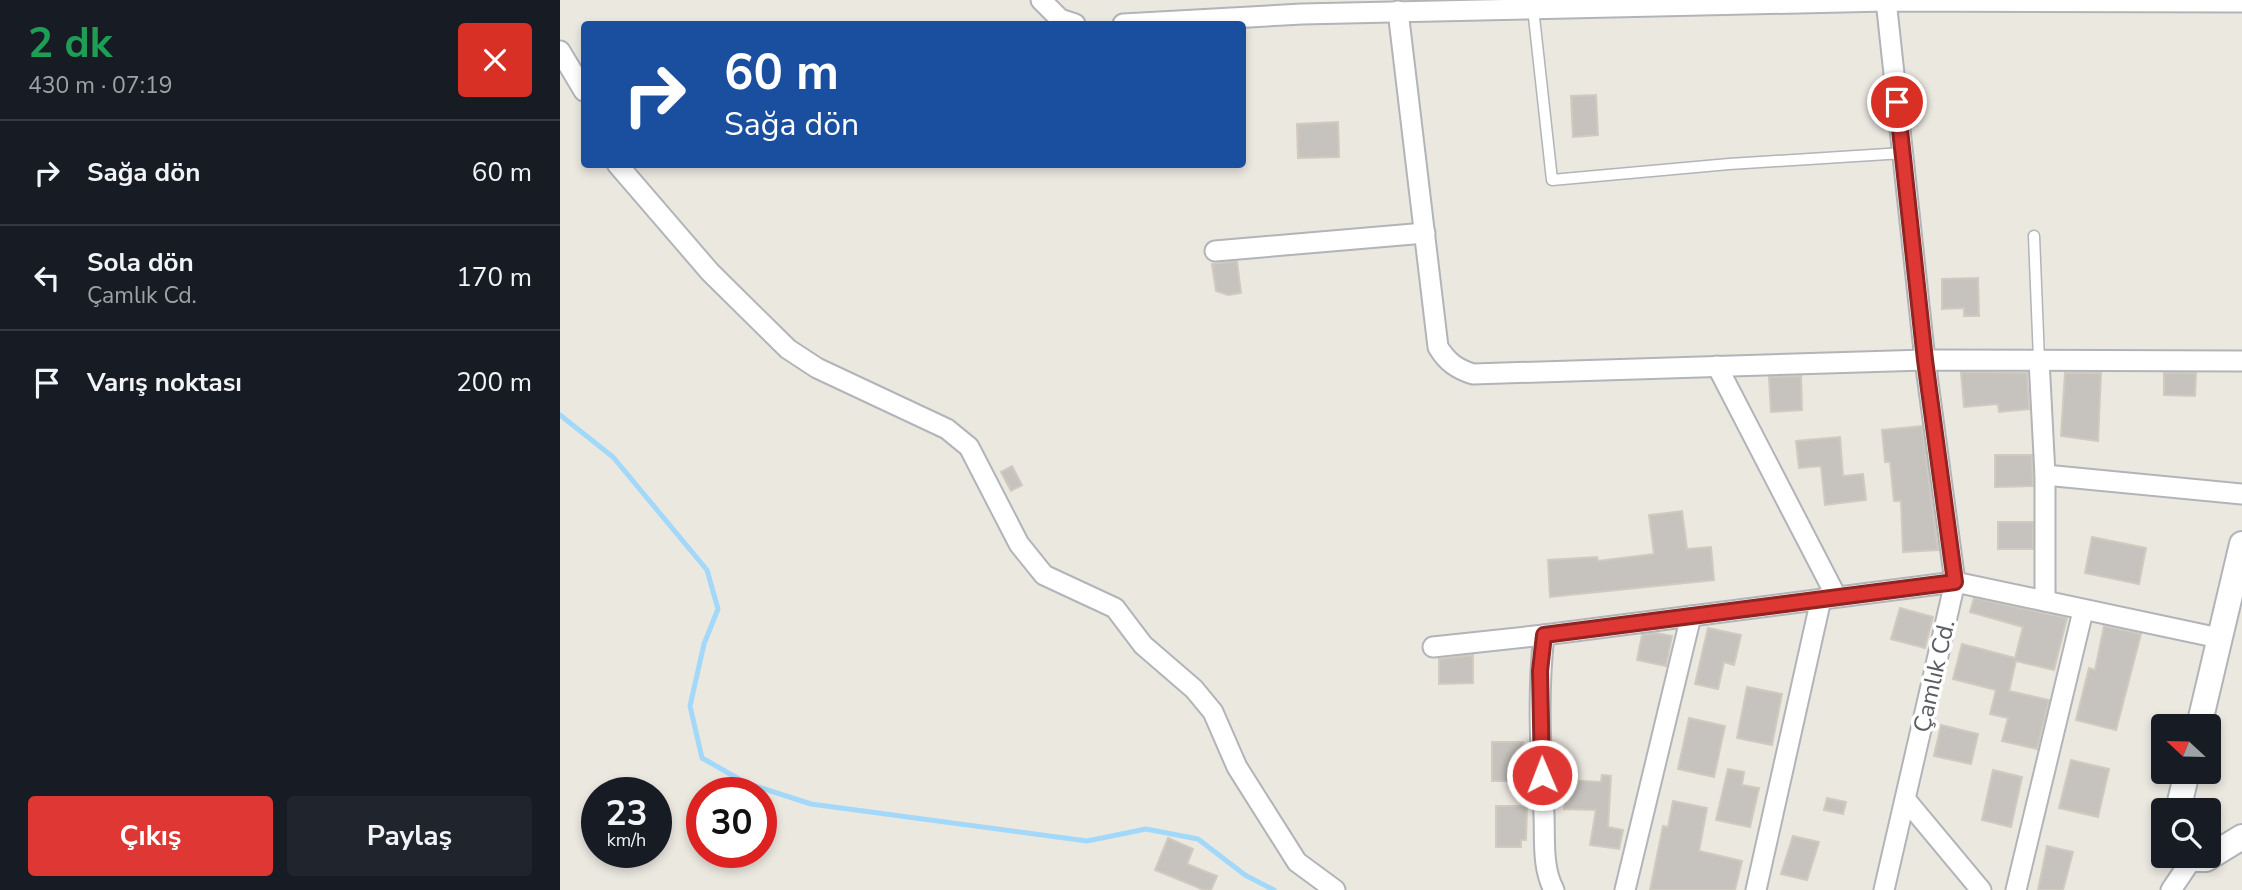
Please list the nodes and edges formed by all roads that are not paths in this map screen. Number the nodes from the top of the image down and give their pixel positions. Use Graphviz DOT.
graph roads {
  1 [pos="1041,0"];
  2 [pos="1886,1"];
  3 [pos="1971,1"];
  4 [pos="2145,1"];
  5 [pos="2242,2"];
  6 [pos="1533,5"];
  7 [pos="1398,11"];
  8 [pos="1066,21"];
  9 [pos="1186,21"];
  10 [pos="560,51"];
  11 [pos="581,86"];
  12 [pos="1903,153"];
  13 [pos="620,168"];
  14 [pos="1425,233"];
  15 [pos="2034,236"];
  16 [pos="1215,251"];
  17 [pos="1925,360"];
  18 [pos="2039,360"];
  19 [pos="2242,361"];
  20 [pos="1717,366"];
  21 [pos="2045,474"];
  22 [pos="2242,494"];
  23 [pos="2242,544"];
  24 [pos="1955,582"];
  25 [pos="1829,598"];
  26 [pos="2045,601"];
  27 [pos="2083,611"];
  28 [pos="1691,616"];
  29 [pos="1544,635"];
  30 [pos="2220,638"];
  31 [pos="1433,646"];
  32 [pos="2202,714"];
  33 [pos="1906,800"];
  34 [pos="2242,837"];
  35 [pos="2221,850"];
  36 [pos="2184,868"];
  37 [pos="1335,890"];
  38 [pos="1554,890"];
  39 [pos="1625,890"];
  40 [pos="1756,890"];
  41 [pos="1884,890"];
  42 [pos="1981,890"];
  43 [pos="2016,890"];
  44 [pos="2171,890"];
  1 -- 8 [label="street"];
  2 -- 3 [label="street"];
  2 -- 6 [label="street"];
  2 -- 12 [label="street, Çamlık Cd."];
  3 -- 4 [label="street"];
  4 -- 5 [label="street"];
  6 -- 7 [label="street"];
  6 -- 12 [label="lane"];
  7 -- 9 [label="street"];
  7 -- 14 [label="street"];
  10 -- 11 [label="street"];
  12 -- 17 [label="street, Çamlık Cd."];
  13 -- 37 [label="street"];
  14 -- 16 [label="street"];
  14 -- 20 [label="street"];
  15 -- 18 [label="lane"];
  17 -- 18 [label="street"];
  17 -- 20 [label="street"];
  17 -- 24 [label="street, Çamlık Cd."];
  18 -- 19 [label="street"];
  18 -- 21 [label="street"];
  20 -- 25 [label="street"];
  21 -- 22 [label="street"];
  21 -- 26 [label="street"];
  23 -- 30 [label="street"];
  24 -- 25 [label="street"];
  24 -- 26 [label="street"];
  24 -- 33 [label="street, Çamlık Cd."];
  25 -- 28 [label="street"];
  25 -- 40 [label="street"];
  26 -- 27 [label="street"];
  27 -- 30 [label="street"];
  27 -- 43 [label="street"];
  28 -- 29 [label="street"];
  28 -- 39 [label="street"];
  29 -- 31 [label="street"];
  29 -- 38 [label="street"];
  30 -- 32 [label="street"];
  33 -- 41 [label="street, Çamlık Cd."];
  33 -- 42 [label="street"];
  34 -- 35 [label="street"];
  36 -- 44 [label="street"];
}
